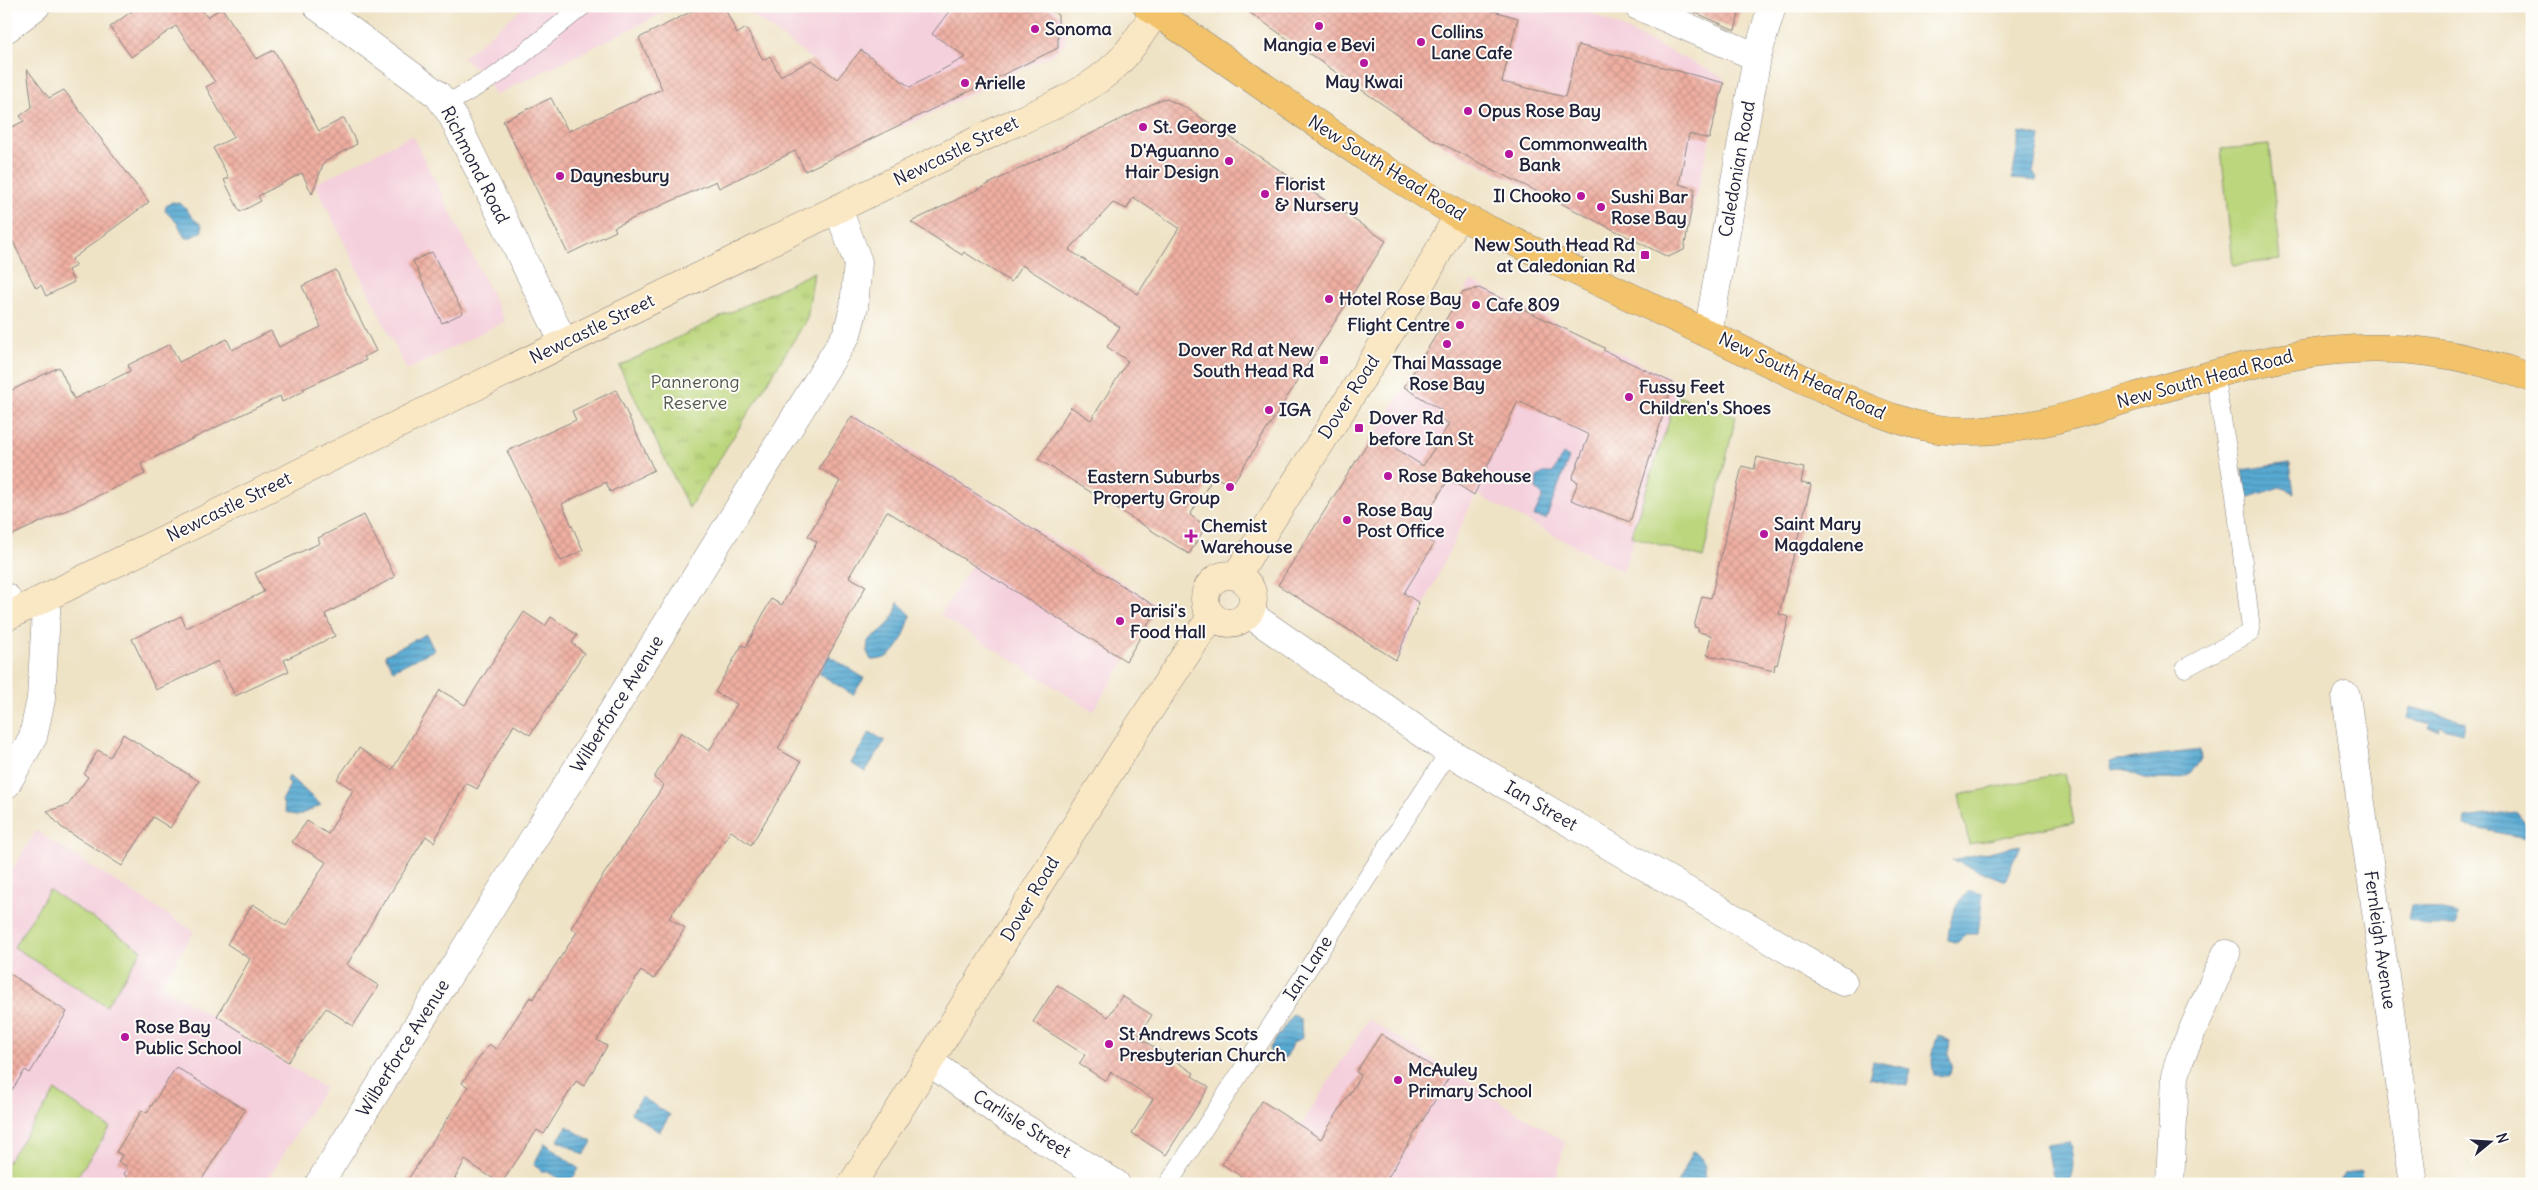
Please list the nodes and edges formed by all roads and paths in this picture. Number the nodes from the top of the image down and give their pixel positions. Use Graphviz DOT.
graph roads {
  1 [pos="36,6"];
  2 [pos="317,6"];
  3 [pos="583,6"];
  4 [pos="1638,6"];
  5 [pos="1772,6"];
  6 [pos="1151,9"];
  7 [pos="6,29"];
  8 [pos="1757,57"];
  9 [pos="445,105"];
  10 [pos="838,209"];
  11 [pos="1458,215"];
  12 [pos="1708,332"];
  13 [pos="564,343"];
  14 [pos="2214,373"];
  15 [pos="2532,378"];
  16 [pos="1236,576"];
  17 [pos="47,597"];
  18 [pos="9,609"];
  19 [pos="1250,611"];
  20 [pos="1212,616"];
  21 [pos="2185,668"];
  22 [pos="2346,696"];
  23 [pos="1449,752"];
  24 [pos="6,785"];
  25 [pos="2226,954"];
  26 [pos="1843,982"];
  27 [pos="930,1062"];
  28 [pos="318,1184"];
  29 [pos="852,1184"];
  30 [pos="1116,1184"];
  31 [pos="1168,1184"];
  32 [pos="2170,1184"];
  33 [pos="2414,1184"];
  1 -- 7 [label="street"];
  2 -- 9 [label="street, Richmond Road"];
  3 -- 9 [label="lane"];
  4 -- 8 [label="street"];
  5 -- 8 [label="street, Caledonian Road"];
  6 -- 10 [label="street, Newcastle Street"];
  6 -- 11 [label="main road, New South Head Road"];
  8 -- 12 [label="street, Caledonian Road"];
  9 -- 13 [label="street, Richmond Road"];
  10 -- 13 [label="street, Newcastle Street"];
  10 -- 28 [label="street, Wilberforce Avenue"];
  11 -- 12 [label="main road, New South Head Road"];
  11 -- 16 [label="street, Dover Road"];
  12 -- 14 [label="main road, New South Head Road"];
  13 -- 17 [label="street, Newcastle Street"];
  14 -- 15 [label="main road, New South Head Road"];
  14 -- 21 [label="lane"];
  16 -- 19 [label="street"];
  16 -- 20 [label="street"];
  17 -- 18 [label="street, Newcastle Street"];
  17 -- 24 [label="street"];
  19 -- 20 [label="street"];
  19 -- 23 [label="street, Ian Street"];
  20 -- 27 [label="street, Dover Road"];
  22 -- 33 [label="street, Fernleigh Avenue"];
  23 -- 26 [label="street, Ian Street"];
  23 -- 31 [label="lane, Ian Lane"];
  25 -- 32 [label="street"];
  27 -- 29 [label="street, Dover Road"];
  27 -- 30 [label="street, Carlisle Street"];
}
